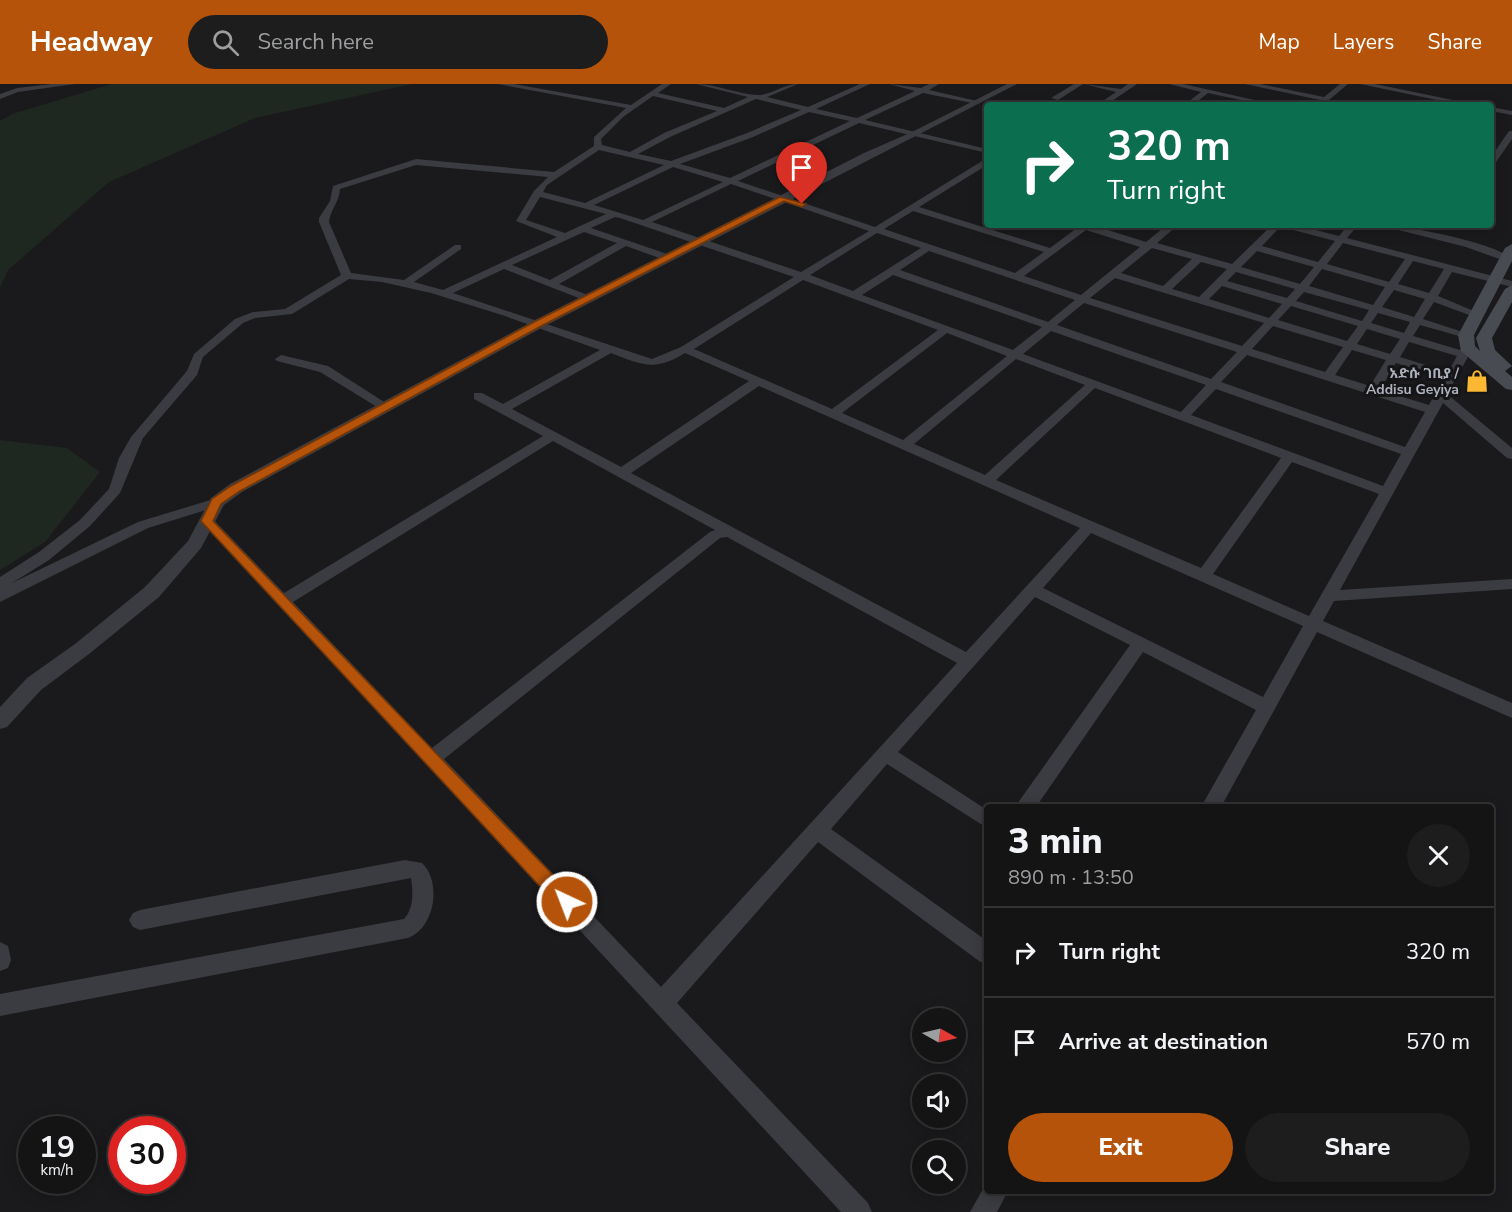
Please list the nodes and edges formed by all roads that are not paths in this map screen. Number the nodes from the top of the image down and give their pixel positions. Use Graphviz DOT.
graph roads {
  1 [pos="71,84"];
  2 [pos="502,84"];
  3 [pos="667,84"];
  4 [pos="700,84"];
  5 [pos="732,84"];
  6 [pos="794,84"];
  7 [pos="866,84"];
  8 [pos="893,84"];
  9 [pos="935,84"];
  10 [pos="1013,84"];
  11 [pos="1079,84"];
  12 [pos="1088,84"];
  13 [pos="1133,84"];
  14 [pos="1173,84"];
  15 [pos="1249,84"];
  16 [pos="1344,84"];
  17 [pos="1364,84"];
  18 [pos="723,89"];
  19 [pos="1272,89"];
  20 [pos="922,90"];
  21 [pos="1122,91"];
  22 [pos="1207,91"];
  23 [pos="652,94"];
  24 [pos="0,97"];
  25 [pos="757,97"];
  26 [pos="1055,98"];
  27 [pos="1325,99"];
  28 [pos="977,102"];
  29 [pos="1106,102"];
  30 [pos="1192,102"];
  31 [pos="1249,102"];
  32 [pos="1254,102"];
  33 [pos="1322,102"];
  34 [pos="1457,102"];
  35 [pos="632,107"];
  36 [pos="809,109"];
  37 [pos="1494,109"];
  38 [pos="724,111"];
  39 [pos="1512,112"];
  40 [pos="861,121"];
  41 [pos="1512,133"];
  42 [pos="915,134"];
  43 [pos="598,147"];
  44 [pos="984,150"];
  45 [pos="630,154"];
  46 [pos="1498,154"];
  47 [pos="984,163"];
  48 [pos="672,164"];
  49 [pos="974,170"];
  50 [pos="984,172"];
  51 [pos="556,175"];
  52 [pos="730,181"];
  53 [pos="537,193"];
  54 [pos="783,198"];
  55 [pos="586,206"];
  56 [pos="912,208"];
  57 [pos="614,214"];
  58 [pos="643,223"];
  59 [pos="582,228"];
  60 [pos="1083,228"];
  61 [pos="1093,228"];
  62 [pos="1169,228"];
  63 [pos="1274,228"];
  64 [pos="1296,228"];
  65 [pos="1351,228"];
  66 [pos="1389,228"];
  67 [pos="1445,228"];
  68 [pos="878,229"];
  69 [pos="563,236"];
  70 [pos="1341,240"];
  71 [pos="702,242"];
  72 [pos="625,243"];
  73 [pos="1149,245"];
  74 [pos="458,246"];
  75 [pos="930,247"];
  76 [pos="1255,248"];
  77 [pos="1051,251"];
  78 [pos="1426,251"];
  79 [pos="1509,253"];
  80 [pos="669,258"];
  81 [pos="1199,258"];
  82 [pos="441,259"];
  83 [pos="453,262"];
  84 [pos="502,265"];
  85 [pos="1320,265"];
  86 [pos="1234,268"];
  87 [pos="1449,269"];
  88 [pos="892,271"];
  89 [pos="1113,274"];
  90 [pos="346,276"];
  91 [pos="802,276"];
  92 [pos="1016,277"];
  93 [pos="1496,280"];
  94 [pos="1220,282"];
  95 [pos="406,283"];
  96 [pos="551,284"];
  97 [pos="1392,286"];
  98 [pos="1512,286"];
  99 [pos="1302,288"];
  100 [pos="1165,290"];
  101 [pos="444,293"];
  102 [pos="854,296"];
  103 [pos="1431,297"];
  104 [pos="589,298"];
  105 [pos="1082,299"];
  106 [pos="1201,301"];
  107 [pos="1288,302"];
  108 [pos="1375,309"];
  109 [pos="1476,314"];
  110 [pos="1417,321"];
  111 [pos="1270,322"];
  112 [pos="540,323"];
  113 [pos="1364,325"];
  114 [pos="1050,326"];
  115 [pos="946,329"];
  116 [pos="1406,338"];
  117 [pos="1350,346"];
  118 [pos="1465,346"];
  119 [pos="610,349"];
  120 [pos="685,349"];
  121 [pos="1243,350"];
  122 [pos="1015,355"];
  123 [pos="280,359"];
  124 [pos="1394,359"];
  125 [pos="1512,372"];
  126 [pos="1450,376"];
  127 [pos="1328,377"];
  128 [pos="759,380"];
  129 [pos="1214,383"];
  130 [pos="1093,384"];
  131 [pos="1512,385"];
  132 [pos="1373,391"];
  133 [pos="1440,394"];
  134 [pos="478,396"];
  135 [pos="386,407"];
  136 [pos="503,409"];
  137 [pos="1432,410"];
  138 [pos="834,413"];
  139 [pos="1183,417"];
  140 [pos="552,436"];
  141 [pos="906,444"];
  142 [pos="1408,452"];
  143 [pos="1512,455"];
  144 [pos="1289,456"];
  145 [pos="621,473"];
  146 [pos="987,480"];
  147 [pos="1387,492"];
  148 [pos="217,502"];
  149 [pos="207,521"];
  150 [pos="1090,525"];
  151 [pos="729,531"];
  152 [pos="1204,575"];
  153 [pos="0,584"];
  154 [pos="1512,584"];
  155 [pos="1032,589"];
  156 [pos="0,596"];
  157 [pos="1330,596"];
  158 [pos="282,601"];
  159 [pos="1313,626"];
  160 [pos="1140,643"];
  161 [pos="968,661"];
  162 [pos="1267,707"];
  163 [pos="1512,711"];
  164 [pos="0,721"];
  165 [pos="885,753"];
  166 [pos="431,759"];
  167 [pos="1027,804"];
  168 [pos="1213,804"];
  169 [pos="984,818"];
  170 [pos="817,830"];
  171 [pos="140,920"];
  172 [pos="984,952"];
  173 [pos="0,953"];
  174 [pos="0,960"];
  175 [pos="662,1003"];
  176 [pos="0,1005"];
  177 [pos="993,1194"];
  178 [pos="859,1212"];
  179 [pos="983,1212"];
  1 -- 24 [label="street"];
  2 -- 35 [label="street"];
  3 -- 23 [label="street"];
  4 -- 18 [label="street"];
  5 -- 18 [label="street"];
  6 -- 25 [label="street"];
  7 -- 36 [label="street"];
  8 -- 20 [label="street"];
  9 -- 20 [label="street"];
  10 -- 28 [label="street"];
  11 -- 26 [label="street"];
  12 -- 21 [label="street"];
  13 -- 21 [label="street"];
  14 -- 22 [label="street"];
  15 -- 19 [label="street"];
  16 -- 27 [label="street"];
  17 -- 34 [label="street"];
  18 -- 25 [label="street"];
  19 -- 27 [label="street"];
  19 -- 32 [label="street"];
  20 -- 28 [label="street"];
  20 -- 40 [label="street"];
  21 -- 29 [label="street"];
  22 -- 30 [label="street"];
  22 -- 31 [label="street"];
  23 -- 35 [label="street"];
  23 -- 38 [label="street"];
  25 -- 36 [label="street"];
  25 -- 38 [label="street"];
  27 -- 33 [label="street"];
  28 -- 42 [label="street"];
  35 -- 43 [label="street"];
  36 -- 40 [label="street"];
  36 -- 48 [label="street"];
  37 -- 39 [label="street"];
  38 -- 45 [label="street"];
  40 -- 42 [label="street"];
  40 -- 52 [label="street"];
  41 -- 46 [label="street"];
  42 -- 44 [label="street"];
  42 -- 54 [label="street"];
  43 -- 45 [label="street"];
  43 -- 51 [label="street"];
  45 -- 48 [label="street"];
  47 -- 49 [label="street"];
  48 -- 52 [label="street"];
  48 -- 55 [label="street"];
  49 -- 50 [label="street"];
  49 -- 56 [label="street"];
  51 -- 53 [label="street"];
  51 -- 90 [label="street"];
  52 -- 54 [label="street"];
  52 -- 58 [label="street"];
  53 -- 55 [label="street"];
  53 -- 69 [label="street"];
  54 -- 68 [label="street"];
  54 -- 71 [label="street"];
  55 -- 57 [label="street"];
  56 -- 68 [label="street"];
  56 -- 77 [label="street"];
  57 -- 58 [label="street"];
  57 -- 59 [label="street"];
  58 -- 71 [label="street"];
  59 -- 69 [label="street"];
  59 -- 72 [label="street"];
  60 -- 77 [label="street"];
  61 -- 73 [label="street"];
  62 -- 73 [label="street"];
  63 -- 76 [label="street"];
  64 -- 70 [label="street"];
  65 -- 70 [label="street"];
  66 -- 78 [label="street"];
  67 -- 78 [label="street"];
  68 -- 75 [label="street"];
  68 -- 91 [label="street"];
  69 -- 84 [label="street"];
  70 -- 78 [label="street"];
  70 -- 85 [label="street"];
  71 -- 80 [label="street"];
  71 -- 91 [label="street"];
  72 -- 80 [label="street"];
  72 -- 96 [label="street"];
  73 -- 81 [label="street"];
  73 -- 89 [label="street"];
  74 -- 82 [label="street"];
  75 -- 88 [label="street"];
  75 -- 92 [label="street"];
  76 -- 85 [label="street"];
  76 -- 86 [label="street"];
  77 -- 92 [label="street"];
  78 -- 79 [label="street"];
  78 -- 87 [label="street"];
  78 -- 97 [label="street"];
  79 -- 93 [label="main road"];
  80 -- 104 [label="street"];
  81 -- 86 [label="street"];
  81 -- 100 [label="street"];
  82 -- 83 [label="street"];
  82 -- 95 [label="street"];
  84 -- 96 [label="street"];
  84 -- 101 [label="street"];
  85 -- 97 [label="street"];
  85 -- 99 [label="street"];
  86 -- 94 [label="street"];
  86 -- 99 [label="street"];
  87 -- 93 [label="street"];
  87 -- 103 [label="street"];
  88 -- 102 [label="street"];
  88 -- 114 [label="street"];
  89 -- 100 [label="street"];
  89 -- 105 [label="street"];
  90 -- 95 [label="street"];
  90 -- 153 [label="street"];
  91 -- 102 [label="street"];
  91 -- 120 [label="street"];
  92 -- 105 [label="street"];
  93 -- 98 [label="street"];
  93 -- 109 [label="main road"];
  94 -- 106 [label="street"];
  94 -- 107 [label="street"];
  95 -- 101 [label="street"];
  96 -- 104 [label="street"];
  97 -- 103 [label="street"];
  97 -- 108 [label="street"];
  98 -- 125 [label="main road"];
  99 -- 107 [label="street"];
  99 -- 108 [label="street"];
  100 -- 106 [label="street"];
  101 -- 112 [label="street"];
  102 -- 115 [label="street"];
  103 -- 109 [label="street"];
  103 -- 110 [label="street"];
  104 -- 112 [label="street"];
  105 -- 114 [label="street"];
  105 -- 121 [label="street"];
  106 -- 111 [label="street"];
  107 -- 111 [label="street"];
  107 -- 113 [label="street"];
  108 -- 110 [label="street"];
  108 -- 113 [label="street"];
  109 -- 118 [label="main road"];
  110 -- 116 [label="street"];
  110 -- 118 [label="street"];
  111 -- 117 [label="street"];
  111 -- 121 [label="street"];
  112 -- 119 [label="street"];
  112 -- 135 [label="street"];
  113 -- 116 [label="street"];
  113 -- 117 [label="street"];
  114 -- 122 [label="street"];
  114 -- 129 [label="street"];
  115 -- 122 [label="street"];
  115 -- 138 [label="street"];
  116 -- 118 [label="street"];
  116 -- 124 [label="street"];
  117 -- 124 [label="street"];
  117 -- 127 [label="street"];
  118 -- 126 [label="street"];
  118 -- 131 [label="main road"];
  119 -- 120 [label="street"];
  119 -- 136 [label="street"];
  120 -- 128 [label="street"];
  121 -- 127 [label="street"];
  121 -- 129 [label="street"];
  122 -- 130 [label="street"];
  122 -- 141 [label="street"];
  123 -- 135 [label="street"];
  124 -- 126 [label="street"];
  124 -- 132 [label="street"];
  126 -- 133 [label="street"];
  127 -- 132 [label="street"];
  128 -- 138 [label="street"];
  128 -- 145 [label="street"];
  129 -- 139 [label="street"];
  129 -- 142 [label="street"];
  130 -- 139 [label="street"];
  130 -- 146 [label="street"];
  132 -- 137 [label="street"];
  133 -- 137 [label="street"];
  133 -- 143 [label="street"];
  134 -- 136 [label="street"];
  135 -- 148 [label="street"];
  136 -- 140 [label="street"];
  137 -- 142 [label="street"];
  138 -- 141 [label="street"];
  139 -- 144 [label="street"];
  140 -- 145 [label="street"];
  140 -- 158 [label="street"];
  141 -- 146 [label="street"];
  142 -- 147 [label="street"];
  144 -- 147 [label="street"];
  144 -- 152 [label="street"];
  145 -- 151 [label="street"];
  146 -- 150 [label="street"];
  147 -- 157 [label="street"];
  148 -- 149 [label="street"];
  148 -- 156 [label="street"];
  149 -- 158 [label="street"];
  149 -- 164 [label="street"];
  150 -- 152 [label="street"];
  150 -- 155 [label="street"];
  151 -- 161 [label="street"];
  151 -- 166 [label="street"];
  152 -- 159 [label="street"];
  154 -- 157 [label="street"];
  155 -- 160 [label="street"];
  155 -- 161 [label="street"];
  157 -- 159 [label="street"];
  158 -- 166 [label="street"];
  159 -- 162 [label="street"];
  159 -- 163 [label="street"];
  160 -- 162 [label="street"];
  160 -- 167 [label="street"];
  161 -- 165 [label="street"];
  162 -- 168 [label="street"];
  165 -- 169 [label="street"];
  165 -- 170 [label="street"];
  166 -- 175 [label="street"];
  170 -- 172 [label="street"];
  170 -- 175 [label="street"];
  171 -- 176 [label="street"];
  173 -- 174 [label="street"];
  175 -- 178 [label="street"];
  177 -- 179 [label="street"];
}
